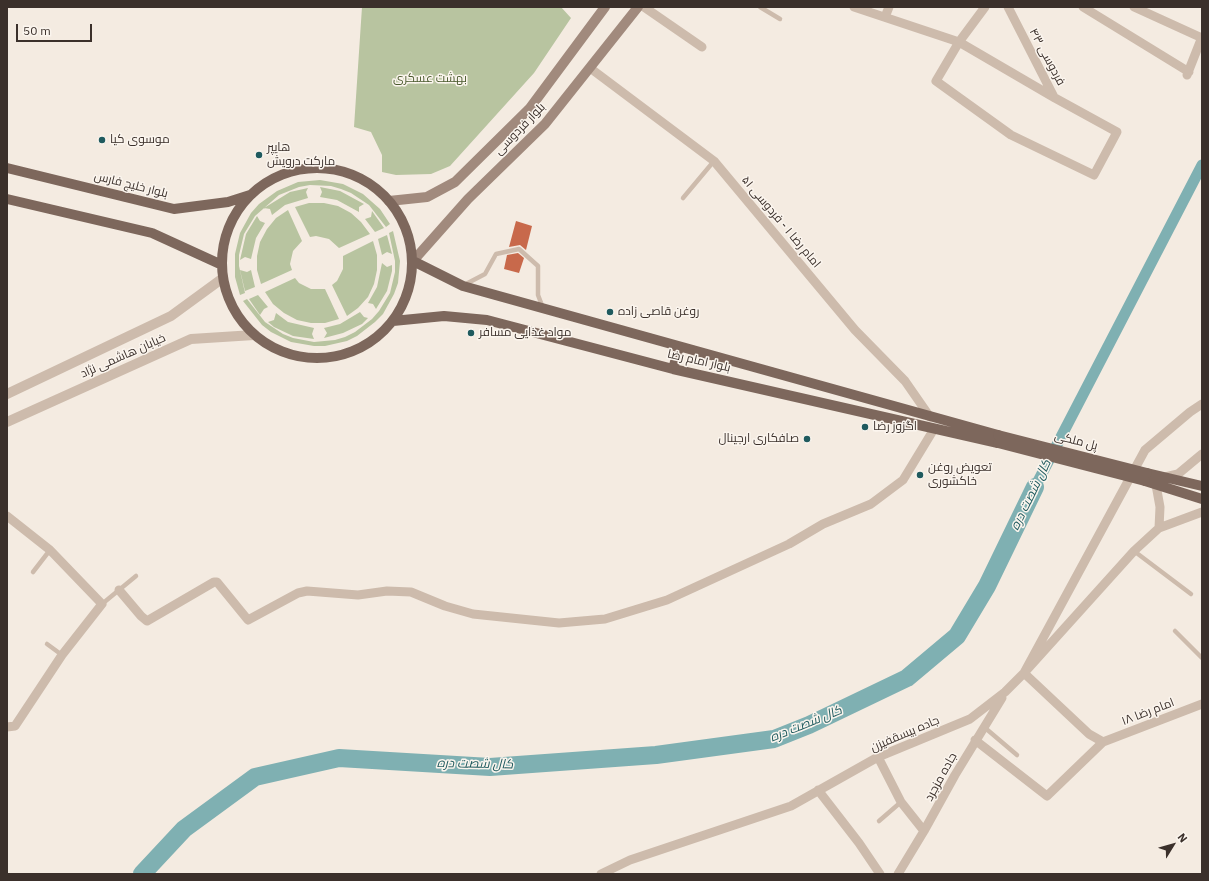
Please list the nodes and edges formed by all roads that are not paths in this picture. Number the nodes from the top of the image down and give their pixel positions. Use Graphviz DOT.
graph roads {
  1 [pos="606,7"];
  2 [pos="638,7"];
  3 [pos="644,7"];
  4 [pos="760,7"];
  5 [pos="852,7"];
  6 [pos="889,7"];
  7 [pos="984,7"];
  8 [pos="1008,7"];
  9 [pos="1134,7"];
  10 [pos="1087,8"];
  11 [pos="885,17"];
  12 [pos="780,19"];
  13 [pos="1202,37"];
  14 [pos="959,42"];
  15 [pos="702,47"];
  16 [pos="590,68"];
  17 [pos="1055,98"];
  18 [pos="714,161"];
  19 [pos="7,168"];
  20 [pos="250,195"];
  21 [pos="682,198"];
  22 [pos="7,199"];
  23 [pos="390,201"];
  24 [pos="413,261"];
  25 [pos="222,266"];
  26 [pos="223,278"];
  27 [pos="463,286"];
  28 [pos="544,309"];
  29 [pos="393,321"];
  30 [pos="254,335"];
  31 [pos="679,347"];
  32 [pos="673,369"];
  33 [pos="7,394"];
  34 [pos="1202,404"];
  35 [pos="930,417"];
  36 [pos="7,422"];
  37 [pos="934,430"];
  38 [pos="998,439"];
  39 [pos="1202,454"];
  40 [pos="1146,477"];
  41 [pos="1164,477"];
  42 [pos="1156,485"];
  43 [pos="1202,486"];
  44 [pos="1202,499"];
  45 [pos="1202,512"];
  46 [pos="7,516"];
  47 [pos="1159,528"];
  48 [pos="50,550"];
  49 [pos="1134,551"];
  50 [pos="33,572"];
  51 [pos="136,576"];
  52 [pos="119,590"];
  53 [pos="1191,594"];
  54 [pos="102,604"];
  55 [pos="1175,631"];
  56 [pos="47,644"];
  57 [pos="62,655"];
  58 [pos="1202,658"];
  59 [pos="1024,673"];
  60 [pos="1005,692"];
  61 [pos="1202,704"];
  62 [pos="7,726"];
  63 [pos="984,727"];
  64 [pos="975,740"];
  65 [pos="1103,742"];
  66 [pos="1017,755"];
  67 [pos="878,757"];
  68 [pos="818,790"];
  69 [pos="901,802"];
  70 [pos="878,821"];
  71 [pos="924,831"];
  72 [pos="601,874"];
  73 [pos="880,874"];
  74 [pos="898,874"];
  1 -- 23 [label="main road, بلوار فردوسی"];
  2 -- 16 [label="main road, بلوار فردوسی"];
  3 -- 15 [label="street"];
  4 -- 12 [label="lane"];
  5 -- 11 [label="street"];
  6 -- 11 [label="street"];
  7 -- 14 [label="street"];
  8 -- 17 [label="street, فردوسی ۴۳"];
  9 -- 13 [label="street"];
  10 -- 13 [label="street"];
  11 -- 14 [label="street"];
  14 -- 17 [label="street"];
  14 -- 17 [label="street, فردوسی ۴۳"];
  16 -- 18 [label="street, امام رضا ۱ - فردوسی ۵۱"];
  16 -- 24 [label="main road, بلوار فردوسی"];
  18 -- 21 [label="lane"];
  18 -- 35 [label="street, امام رضا ۱ - فردوسی ۵۱"];
  19 -- 20 [label="main road, بلوار خلیج فارس"];
  20 -- 23 [label="main road"];
  20 -- 25 [label="main road"];
  22 -- 25 [label="main road"];
  23 -- 24 [label="main road"];
  24 -- 27 [label="main road, بلوار امام رضا"];
  24 -- 29 [label="main road"];
  25 -- 26 [label="main road"];
  26 -- 30 [label="main road"];
  26 -- 33 [label="street, خیابان هاشمی نژاد"];
  27 -- 28 [label="main road, بلوار امام رضا"];
  27 -- 28 [label="lane"];
  28 -- 31 [label="main road, بلوار امام رضا"];
  29 -- 30 [label="main road"];
  29 -- 32 [label="main road, بلوار امام رضا"];
  30 -- 36 [label="street, خیابان هاشمی نژاد"];
  31 -- 32 [label="main road"];
  31 -- 35 [label="main road, بلوار امام رضا"];
  32 -- 37 [label="main road, بلوار امام رضا"];
  34 -- 59 [label="street"];
  35 -- 38 [label="main road, بلوار امام رضا"];
  37 -- 38 [label="main road, بلوار امام رضا"];
  37 -- 52 [label="street"];
  38 -- 40 [label="main road, پل ملکی, bridge"];
  39 -- 41 [label="street"];
  40 -- 41 [label="main road"];
  40 -- 42 [label="main road"];
  41 -- 43 [label="main road"];
  42 -- 44 [label="main road"];
  42 -- 47 [label="street"];
  45 -- 47 [label="street"];
  46 -- 48 [label="street"];
  47 -- 49 [label="street, جاده بیسقفیزن"];
  48 -- 50 [label="lane"];
  48 -- 54 [label="street"];
  49 -- 53 [label="lane"];
  49 -- 59 [label="street, جاده بیسقفیزن"];
  51 -- 52 [label="lane"];
  52 -- 54 [label="lane"];
  54 -- 57 [label="street"];
  55 -- 58 [label="lane"];
  56 -- 57 [label="lane"];
  57 -- 62 [label="street"];
  59 -- 60 [label="street, جاده بیسقفیزن"];
  59 -- 65 [label="street"];
  60 -- 63 [label="street, جاده مزجرد"];
  60 -- 67 [label="street, جاده بیسقفیزن"];
  61 -- 65 [label="street, امام رضا ۱۸"];
  63 -- 64 [label="street, جاده مزجرد"];
  63 -- 66 [label="lane"];
  64 -- 65 [label="street"];
  64 -- 71 [label="street, جاده مزجرد"];
  67 -- 68 [label="street, جاده بیسقفیزن"];
  67 -- 69 [label="street"];
  68 -- 72 [label="street, جاده بیسقفیزن"];
  68 -- 73 [label="street"];
  69 -- 70 [label="lane"];
  69 -- 71 [label="street"];
  71 -- 74 [label="street, جاده مزجرد"];
}
